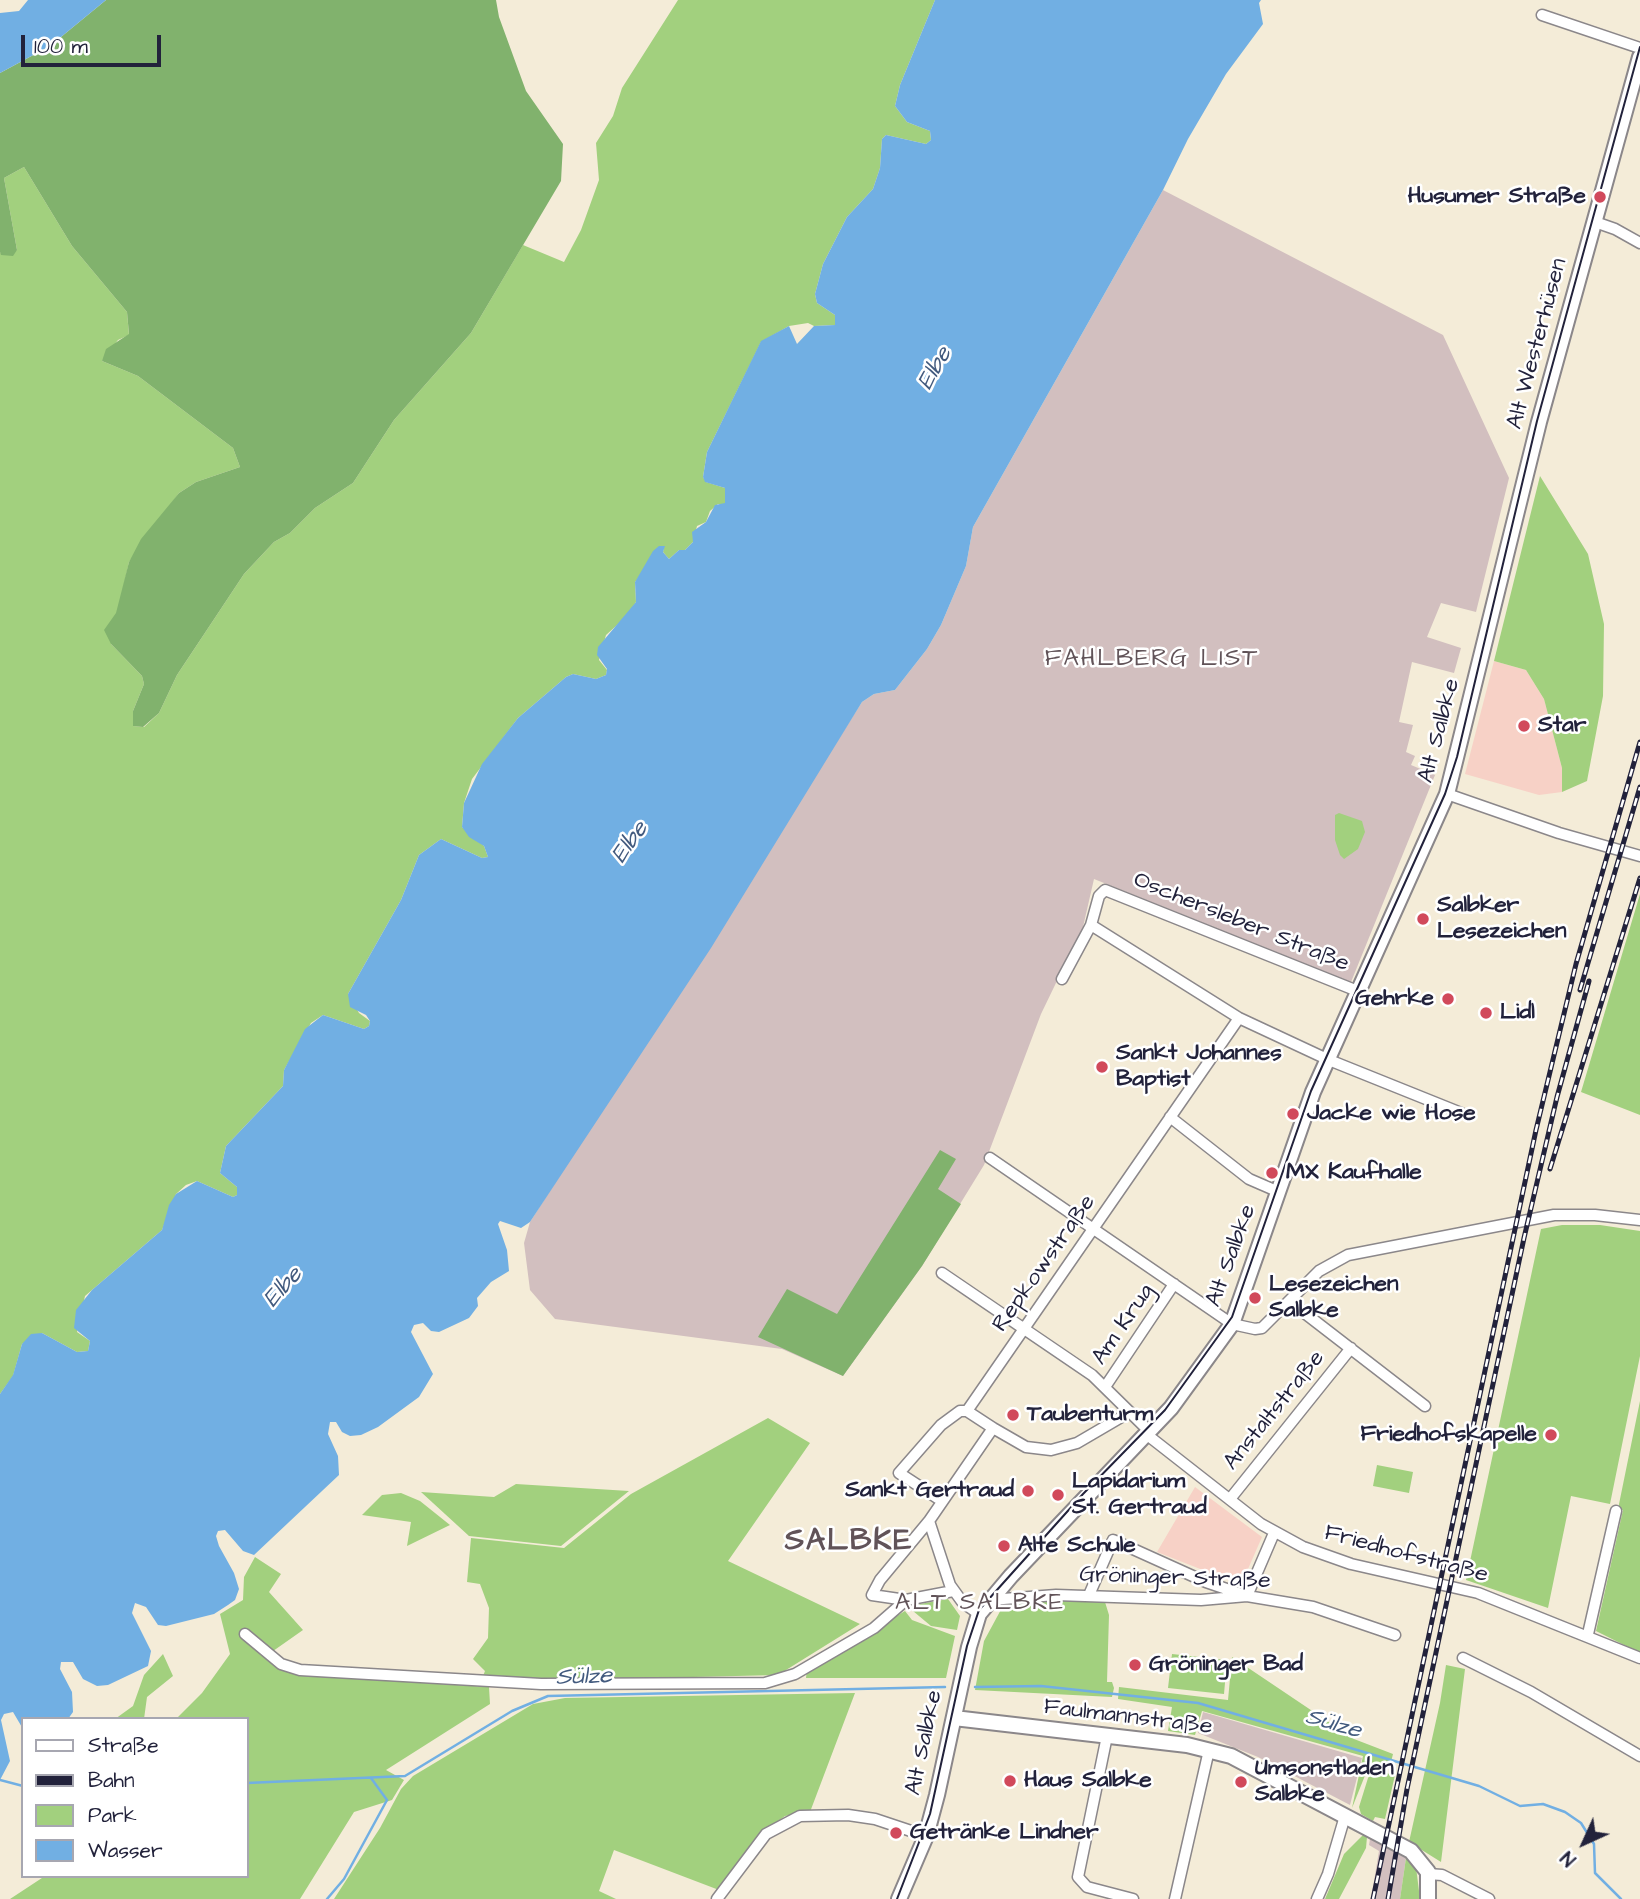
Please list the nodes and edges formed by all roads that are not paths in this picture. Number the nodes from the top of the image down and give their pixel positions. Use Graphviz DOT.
graph roads {
  1 [pos="1542,15"];
  2 [pos="1640,48"];
  3 [pos="1640,57"];
  4 [pos="1595,222"];
  5 [pos="1640,243"];
  6 [pos="1486,644"];
  7 [pos="1447,794"];
  8 [pos="1640,856"];
  9 [pos="1091,925"];
  10 [pos="1062,979"];
  11 [pos="1360,992"];
  12 [pos="1239,1018"];
  13 [pos="1327,1059"];
  14 [pos="1461,1113"];
  15 [pos="1170,1117"];
  16 [pos="990,1158"];
  17 [pos="1279,1192"];
  18 [pos="1640,1220"];
  19 [pos="1095,1227"];
  20 [pos="942,1273"];
  21 [pos="1174,1284"];
  22 [pos="1289,1301"];
  23 [pos="1232,1324"];
  24 [pos="1024,1328"];
  25 [pos="1350,1348"];
  26 [pos="1105,1387"];
  27 [pos="1425,1406"];
  28 [pos="967,1410"];
  29 [pos="1130,1412"];
  30 [pos="993,1428"];
  31 [pos="1147,1433"];
  32 [pos="1230,1499"];
  33 [pos="942,1502"];
  34 [pos="1616,1511"];
  35 [pos="929,1521"];
  36 [pos="1274,1533"];
  37 [pos="953,1591"];
  38 [pos="1089,1595"];
  39 [pos="1247,1596"];
  40 [pos="906,1600"];
  41 [pos="990,1600"];
  42 [pos="979,1614"];
  43 [pos="245,1634"];
  44 [pos="1588,1634"];
  45 [pos="1395,1635"];
  46 [pos="1463,1658"];
  47 [pos="1640,1658"];
  48 [pos="954,1718"];
  49 [pos="1107,1737"];
  50 [pos="1209,1750"];
  51 [pos="1640,1756"];
  52 [pos="1345,1816"];
  53 [pos="926,1836"];
  54 [pos="1428,1874"];
  55 [pos="717,1899"];
  56 [pos="899,1899"];
  57 [pos="1133,1899"];
  58 [pos="1175,1899"];
  59 [pos="1317,1899"];
  60 [pos="1428,1899"];
  61 [pos="1489,1899"];
  1 -- 2 [label="street"];
  3 -- 4 [label="main road, Alt Westerhüsen"];
  4 -- 5 [label="street"];
  4 -- 6 [label="main road, Alt Westerhüsen"];
  6 -- 7 [label="main road, Alt Salbke"];
  7 -- 8 [label="street"];
  7 -- 11 [label="main road, Alt Salbke"];
  9 -- 10 [label="street"];
  9 -- 11 [label="street, Oschersleber Straße"];
  9 -- 12 [label="street"];
  11 -- 13 [label="main road, Alt Salbke"];
  12 -- 13 [label="street"];
  12 -- 15 [label="street, Repkowstraße"];
  13 -- 14 [label="street"];
  13 -- 17 [label="main road, Alt Salbke"];
  15 -- 17 [label="street"];
  15 -- 19 [label="street, Repkowstraße"];
  16 -- 19 [label="street"];
  17 -- 23 [label="main road, Alt Salbke"];
  18 -- 22 [label="street"];
  19 -- 21 [label="street"];
  19 -- 24 [label="street, Repkowstraße"];
  20 -- 24 [label="street, Friedhofstraße"];
  21 -- 23 [label="street"];
  21 -- 26 [label="street, Am Krug"];
  22 -- 23 [label="street"];
  22 -- 25 [label="street, Anstaltstraße"];
  23 -- 31 [label="main road, Alt Salbke"];
  24 -- 26 [label="street, Friedhofstraße"];
  24 -- 28 [label="street, Repkowstraße"];
  25 -- 27 [label="street, Anstaltstraße"];
  25 -- 32 [label="street, Anstaltstraße"];
  26 -- 29 [label="street, Friedhofstraße"];
  28 -- 30 [label="street"];
  28 -- 33 [label="street, Repkowstraße"];
  29 -- 30 [label="street"];
  29 -- 31 [label="street, Friedhofstraße"];
  30 -- 33 [label="street"];
  31 -- 32 [label="street, Friedhofstraße"];
  31 -- 41 [label="main road, Alt Salbke"];
  32 -- 36 [label="street, Friedhofstraße"];
  33 -- 35 [label="street"];
  34 -- 44 [label="street"];
  35 -- 37 [label="street"];
  35 -- 40 [label="street"];
  36 -- 39 [label="street"];
  36 -- 44 [label="street, Friedhofstraße"];
  37 -- 40 [label="street"];
  37 -- 42 [label="street"];
  38 -- 39 [label="street, Gröninger Straße"];
  38 -- 39 [label="street"];
  38 -- 41 [label="street, Gröninger Straße"];
  39 -- 45 [label="street, Gröninger Straße"];
  40 -- 43 [label="street"];
  41 -- 42 [label="main road, Alt Salbke"];
  42 -- 48 [label="main road, Alt Salbke"];
  44 -- 47 [label="street, Friedhofstraße"];
  46 -- 51 [label="street"];
  48 -- 49 [label="main road, Faulmannstraße"];
  48 -- 53 [label="main road, Alt Salbke"];
  49 -- 50 [label="main road, Faulmannstraße"];
  49 -- 57 [label="street"];
  50 -- 52 [label="main road, Faulmannstraße"];
  50 -- 58 [label="street"];
  52 -- 54 [label="main road, Faulmannstraße"];
  52 -- 59 [label="street"];
  53 -- 55 [label="street"];
  53 -- 56 [label="main road, Alt Salbke"];
  54 -- 60 [label="main road"];
  54 -- 61 [label="street"];
}
